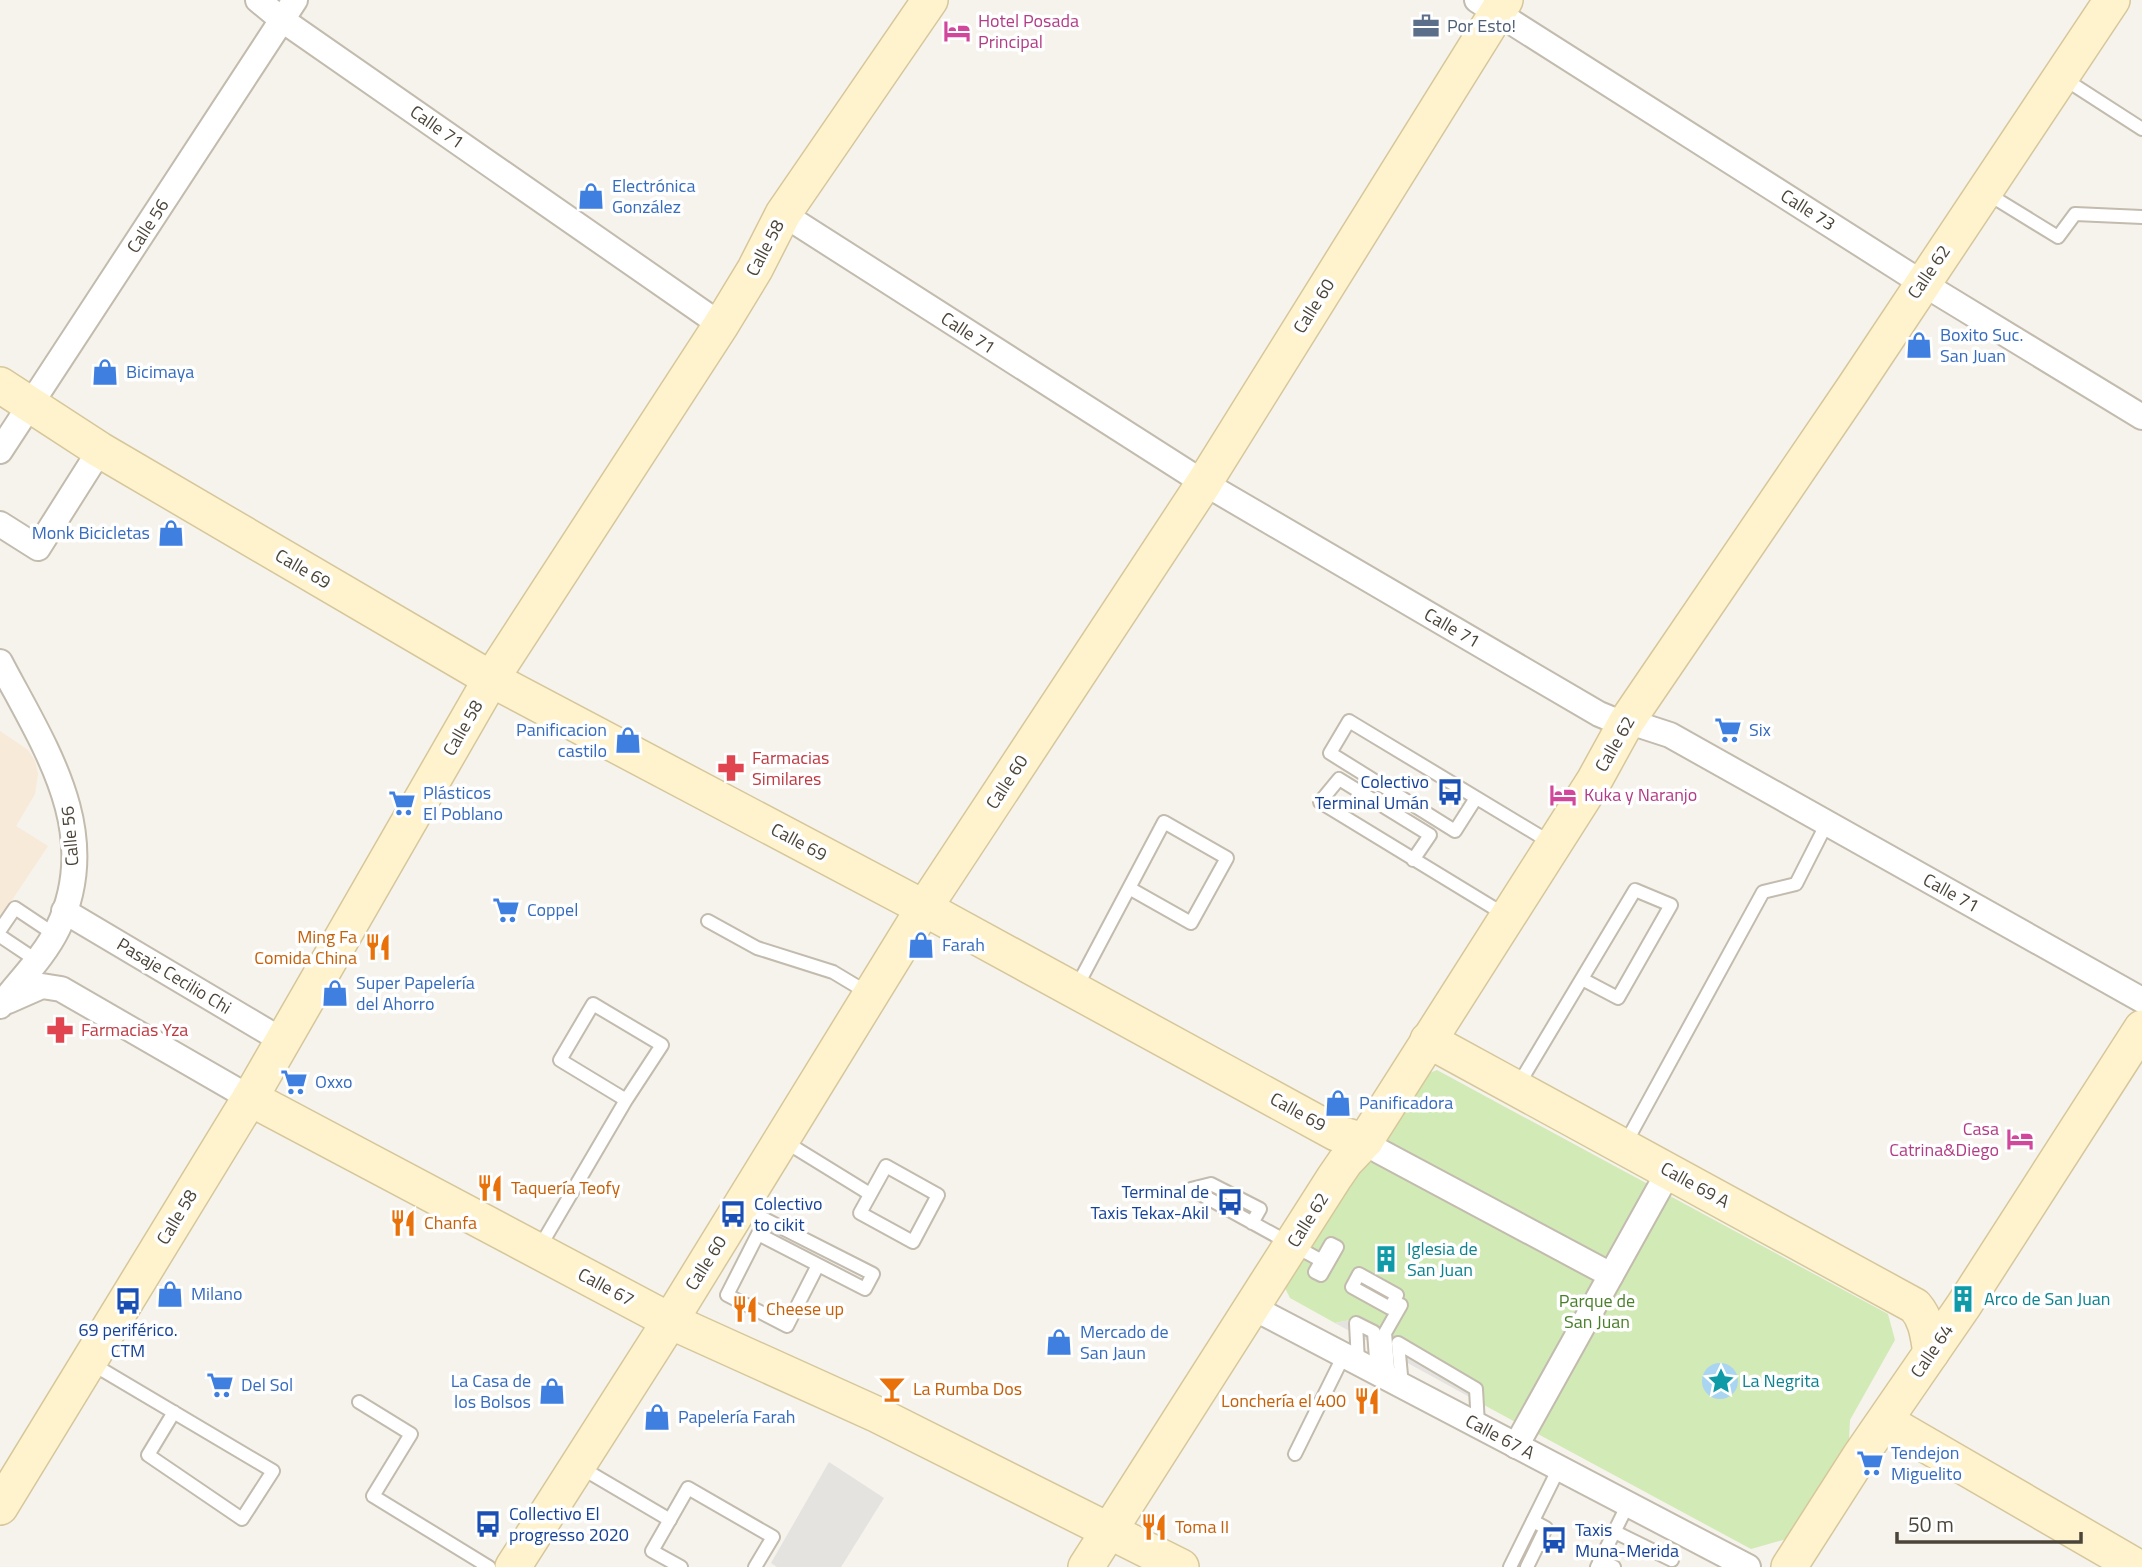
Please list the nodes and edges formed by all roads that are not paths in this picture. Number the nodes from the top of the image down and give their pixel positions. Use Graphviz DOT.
graph roads {
  1 [pos="258,0"];
  2 [pos="930,0"];
  3 [pos="2112,0"];
  4 [pos="1493,4"];
  5 [pos="288,10"];
  6 [pos="2060,77"];
  7 [pos="2142,129"];
  8 [pos="1984,191"];
  9 [pos="783,214"];
  10 [pos="2142,217"];
  11 [pos="1922,283"];
  12 [pos="721,325"];
  13 [pos="0,385"];
  14 [pos="31,407"];
  15 [pos="2142,417"];
  16 [pos="100,450"];
  17 [pos="0,451"];
  18 [pos="1204,483"];
  19 [pos="0,524"];
  20 [pos="0,662"];
  21 [pos="491,679"];
  22 [pos="1628,721"];
  23 [pos="1476,798"];
  24 [pos="1827,823"];
  25 [pos="1553,844"];
  26 [pos="1413,860"];
  27 [pos="1129,888"];
  28 [pos="924,908"];
  29 [pos="64,911"];
  30 [pos="1507,916"];
  31 [pos="708,921"];
  32 [pos="0,930"];
  33 [pos="54,934"];
  34 [pos="0,936"];
  35 [pos="36,960"];
  36 [pos="1582,979"];
  37 [pos="42,986"];
  38 [pos="1075,990"];
  39 [pos="871,995"];
  40 [pos="2142,1000"];
  41 [pos="1,1006"];
  42 [pos="2142,1028"];
  43 [pos="1429,1040"];
  44 [pos="283,1041"];
  45 [pos="1516,1087"];
  46 [pos="250,1098"];
  47 [pos="626,1100"];
  48 [pos="782,1140"];
  49 [pos="1372,1146"];
  50 [pos="1624,1146"];
  51 [pos="1669,1171"];
  52 [pos="870,1194"];
  53 [pos="741,1207"];
  54 [pos="1252,1223"];
  55 [pos="538,1250"];
  56 [pos="1307,1253"];
  57 [pos="818,1265"];
  58 [pos="1611,1275"];
  59 [pos="1394,1302"];
  60 [pos="1252,1307"];
  61 [pos="670,1321"];
  62 [pos="1931,1353"];
  63 [pos="89,1362"];
  64 [pos="1374,1371"];
  65 [pos="359,1402"];
  66 [pos="174,1412"];
  67 [pos="1885,1420"];
  68 [pos="1478,1426"];
  69 [pos="1516,1446"];
  70 [pos="1295,1454"];
  71 [pos="578,1466"];
  72 [pos="1559,1468"];
  73 [pos="1628,1504"];
  74 [pos="0,1507"];
  75 [pos="670,1520"];
  76 [pos="1533,1521"];
  77 [pos="1108,1530"];
  78 [pos="1615,1532"];
  79 [pos="1686,1534"];
  80 [pos="1599,1564"];
  81 [pos="1671,1564"];
  82 [pos="489,1567"];
  83 [pos="513,1567"];
  84 [pos="681,1567"];
  85 [pos="755,1567"];
  86 [pos="1086,1567"];
  87 [pos="1181,1567"];
  88 [pos="1510,1567"];
  89 [pos="1527,1567"];
  90 [pos="1614,1567"];
  91 [pos="1748,1567"];
  92 [pos="1788,1567"];
  93 [pos="2137,1567"];
  1 -- 5 [label="street, Calle 71"];
  2 -- 9 [label="main road, Calle 58"];
  3 -- 6 [label="main road, Calle 62"];
  4 -- 11 [label="street, Calle 73"];
  4 -- 18 [label="main road, Calle 60"];
  5 -- 12 [label="street, Calle 71"];
  5 -- 14 [label="street, Calle 56"];
  6 -- 7 [label="lane"];
  6 -- 8 [label="main road, Calle 62"];
  8 -- 10 [label="lane"];
  8 -- 11 [label="main road, Calle 62"];
  9 -- 12 [label="main road, Calle 58"];
  9 -- 18 [label="street, Calle 71"];
  11 -- 15 [label="street, Calle 73"];
  11 -- 22 [label="main road, Calle 62"];
  12 -- 21 [label="main road, Calle 58"];
  13 -- 14 [label="main road, Calle 69"];
  14 -- 16 [label="main road, Calle 69"];
  14 -- 17 [label="street, Calle 56"];
  16 -- 19 [label="street"];
  16 -- 21 [label="main road, Calle 69"];
  18 -- 22 [label="street, Calle 71"];
  18 -- 28 [label="main road, Calle 60"];
  20 -- 29 [label="street, Calle 56"];
  21 -- 28 [label="main road, Calle 69"];
  21 -- 44 [label="main road, Calle 58"];
  22 -- 24 [label="street, Calle 71"];
  22 -- 25 [label="main road, Calle 62"];
  23 -- 23 [label="lane"];
  23 -- 25 [label="lane"];
  24 -- 40 [label="street, Calle 71"];
  24 -- 50 [label="lane"];
  25 -- 30 [label="main road, Calle 62"];
  26 -- 26 [label="lane"];
  26 -- 30 [label="lane"];
  27 -- 27 [label="lane"];
  27 -- 38 [label="lane"];
  28 -- 38 [label="main road, Calle 69"];
  28 -- 39 [label="main road, Calle 60"];
  29 -- 33 [label="street, Calle 56"];
  29 -- 44 [label="street, Pasaje Cecilio Chi"];
  30 -- 43 [label="main road, Calle 62"];
  31 -- 39 [label="lane"];
  32 -- 33 [label="lane"];
  33 -- 35 [label="street, Calle 56"];
  34 -- 35 [label="lane"];
  35 -- 41 [label="street, Calle 56"];
  36 -- 36 [label="lane"];
  36 -- 45 [label="lane"];
  37 -- 41 [label="street, Calle 56"];
  37 -- 46 [label="street, Calle 67"];
  38 -- 49 [label="main road, Calle 69"];
  39 -- 48 [label="main road, Calle 60"];
  42 -- 62 [label="main road, Calle 64"];
  43 -- 45 [label="main road, Calle 69 A"];
  43 -- 49 [label="main road, Calle 62"];
  44 -- 46 [label="main road, Calle 58"];
  45 -- 50 [label="main road, Calle 69 A"];
  46 -- 55 [label="main road, Calle 67"];
  46 -- 63 [label="main road, Calle 58"];
  47 -- 47 [label="lane"];
  47 -- 55 [label="lane"];
  48 -- 52 [label="lane"];
  48 -- 53 [label="main road, Calle 60"];
  49 -- 56 [label="main road, Calle 62"];
  49 -- 58 [label="street, Calle 69"];
  50 -- 51 [label="main road, Calle 69 A"];
  51 -- 58 [label="street"];
  51 -- 62 [label="main road, Calle 69 A"];
  52 -- 52 [label="lane"];
  53 -- 57 [label="lane"];
  53 -- 61 [label="main road, Calle 60"];
  54 -- 54 [label="lane"];
  54 -- 56 [label="lane"];
  55 -- 61 [label="main road, Calle 67"];
  56 -- 60 [label="main road, Calle 62"];
  57 -- 57 [label="lane"];
  58 -- 69 [label="street"];
  59 -- 64 [label="lane"];
  60 -- 64 [label="street, Calle 67 A"];
  60 -- 77 [label="main road, Calle 62"];
  61 -- 71 [label="main road, Calle 60"];
  61 -- 77 [label="main road, Calle 67"];
  62 -- 67 [label="main road, Calle 64"];
  63 -- 66 [label="lane"];
  63 -- 74 [label="main road, Calle 58"];
  64 -- 68 [label="street, Calle 67 A"];
  64 -- 68 [label="lane"];
  64 -- 70 [label="lane"];
  65 -- 82 [label="lane"];
  66 -- 66 [label="lane"];
  67 -- 92 [label="main road, Calle 64"];
  67 -- 93 [label="main road"];
  68 -- 69 [label="street, Calle 67 A"];
  69 -- 72 [label="street, Calle 67 A"];
  71 -- 75 [label="lane"];
  71 -- 83 [label="main road, Calle 60"];
  72 -- 73 [label="street, Calle 67 A"];
  72 -- 76 [label="lane"];
  73 -- 78 [label="lane"];
  73 -- 79 [label="street, Calle 67 A"];
  75 -- 84 [label="lane"];
  75 -- 85 [label="lane"];
  76 -- 88 [label="lane"];
  76 -- 89 [label="lane"];
  77 -- 86 [label="main road, Calle 62"];
  77 -- 87 [label="main road, Calle 67"];
  78 -- 80 [label="lane"];
  78 -- 81 [label="lane"];
  79 -- 81 [label="lane"];
  79 -- 91 [label="street, Calle 67 A"];
  80 -- 90 [label="lane"];
}
